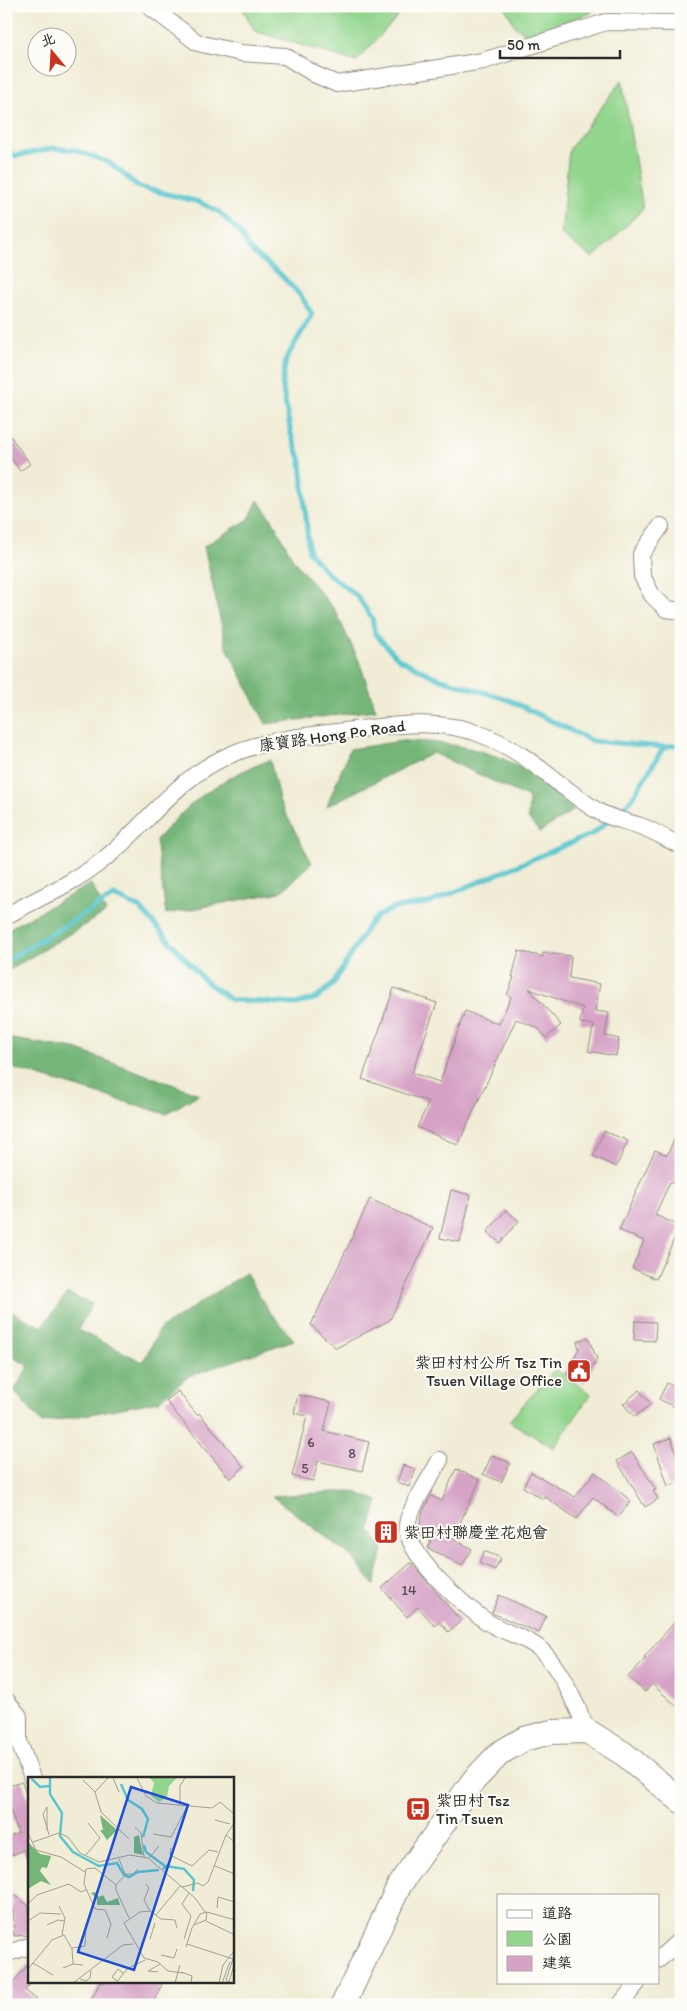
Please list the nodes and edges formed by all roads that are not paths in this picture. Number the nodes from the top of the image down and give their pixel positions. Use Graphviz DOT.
graph roads {
  1 [pos="148,6"];
  2 [pos="681,23"];
  3 [pos="661,526"];
  4 [pos="681,611"];
  5 [pos="681,846"];
  6 [pos="6,916"];
  7 [pos="440,1460"];
  8 [pos="6,1700"];
  9 [pos="586,1731"];
  10 [pos="32,1777"];
  11 [pos="681,1801"];
  12 [pos="681,1939"];
  13 [pos="28,1946"];
  14 [pos="6,1954"];
  15 [pos="660,1958"];
  16 [pos="636,1984"];
  17 [pos="343,2005"];
  18 [pos="620,2005"];
  1 -- 2 [label="street"];
  3 -- 4 [label="street"];
  5 -- 6 [label="street, 康寶路 Hong Po Road"];
  7 -- 9 [label="street"];
  8 -- 10 [label="street"];
  9 -- 11 [label="street"];
  9 -- 17 [label="street"];
  12 -- 15 [label="street"];
  13 -- 14 [label="street"];
  16 -- 18 [label="street"];
}
